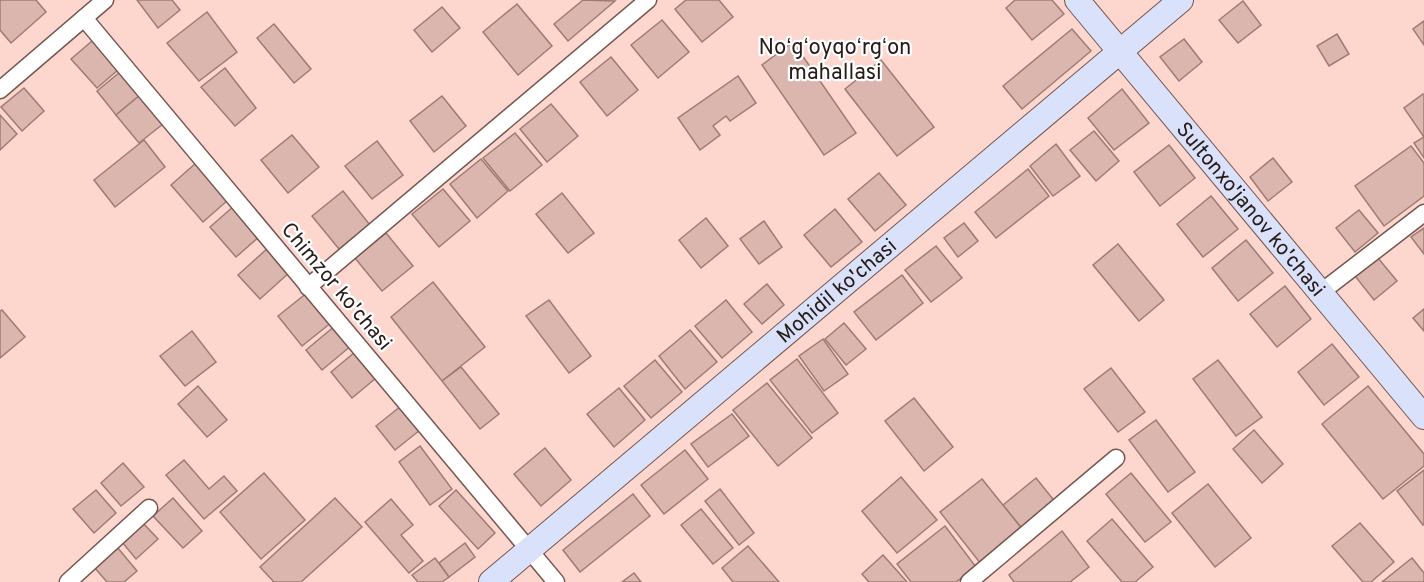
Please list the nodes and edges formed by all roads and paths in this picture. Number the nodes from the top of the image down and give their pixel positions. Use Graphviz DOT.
graph roads {
  1 [pos="105,0"];
  2 [pos="648,0"];
  3 [pos="1077,0"];
  4 [pos="1181,0"];
  5 [pos="84,18"];
  6 [pos="1120,51"];
  7 [pos="0,90"];
  8 [pos="1424,213"];
  9 [pos="308,286"];
  10 [pos="1320,292"];
  11 [pos="1424,417"];
  12 [pos="1116,458"];
  13 [pos="149,508"];
  14 [pos="530,551"];
  15 [pos="68,582"];
  16 [pos="490,582"];
  17 [pos="556,582"];
  18 [pos="969,582"];
  1 -- 5 [label="street"];
  2 -- 9 [label="street"];
  3 -- 6 [label="street, Sultonxo'janov ko'chasi"];
  4 -- 6 [label="street, Mohidil ko'chasi"];
  5 -- 7 [label="street"];
  5 -- 9 [label="street, Chimzor ko'chasi"];
  6 -- 10 [label="street, Sultonxo'janov ko'chasi"];
  6 -- 14 [label="street, Mohidil ko'chasi"];
  8 -- 10 [label="street"];
  9 -- 14 [label="street, Chimzor ko'chasi"];
  10 -- 11 [label="street, Sultonxo'janov ko'chasi"];
  12 -- 18 [label="street"];
  13 -- 15 [label="street"];
  14 -- 16 [label="street, Mohidil ko'chasi"];
  14 -- 17 [label="street, Chimzor ko'chasi"];
}
